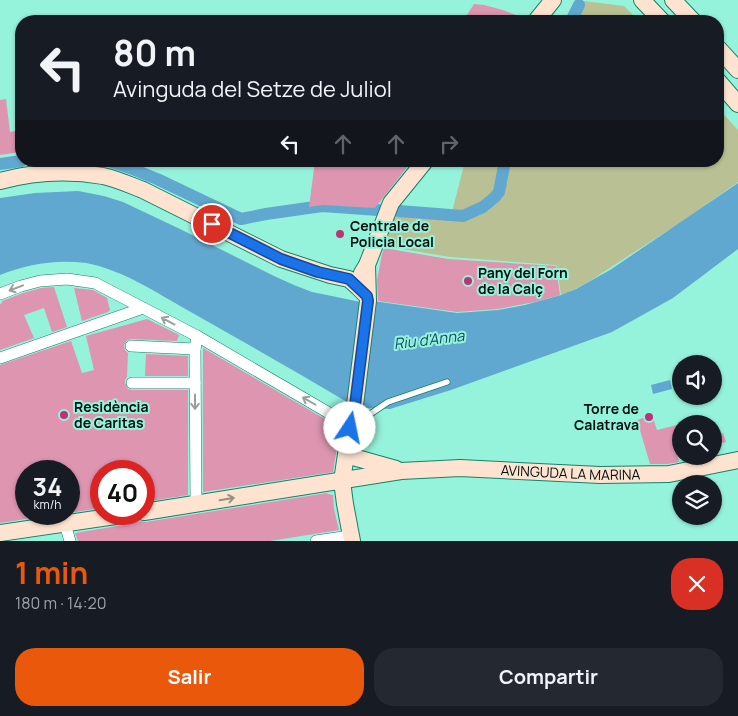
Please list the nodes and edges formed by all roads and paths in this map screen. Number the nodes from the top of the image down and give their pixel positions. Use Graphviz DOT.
graph roads {
  1 [pos="553,0"];
  2 [pos="642,0"];
  3 [pos="673,0"];
  4 [pos="541,15"];
  5 [pos="656,15"];
  6 [pos="687,15"];
  7 [pos="724,55"];
  8 [pos="738,70"];
  9 [pos="724,88"];
  10 [pos="738,104"];
  11 [pos="420,167"];
  12 [pos="0,181"];
  13 [pos="368,265"];
  14 [pos="349,279"];
  15 [pos="0,294"];
  16 [pos="367,299"];
  17 [pos="143,308"];
  18 [pos="197,336"];
  19 [pos="131,346"];
  20 [pos="195,348"];
  21 [pos="0,358"];
  22 [pos="447,382"];
  23 [pos="132,383"];
  24 [pos="195,383"];
  25 [pos="350,428"];
  26 [pos="346,455"];
  27 [pos="738,460"];
  28 [pos="401,471"];
  29 [pos="342,481"];
  30 [pos="196,504"];
  31 [pos="155,510"];
  32 [pos="58,525"];
  33 [pos="65,525"];
  34 [pos="0,533"];
  35 [pos="351,538"];
  36 [pos="70,541"];
  37 [pos="316,541"];
  1 -- 4 [label="street"];
  2 -- 5 [label="street"];
  3 -- 6 [label="street"];
  7 -- 8 [label="street"];
  9 -- 10 [label="street"];
  11 -- 13 [label="street"];
  12 -- 14 [label="street"];
  13 -- 14 [label="street"];
  13 -- 16 [label="street"];
  14 -- 16 [label="street"];
  17 -- 15 [label="street, one-way"];
  16 -- 25 [label="street"];
  18 -- 17 [label="street, one-way"];
  17 -- 21 [label="street"];
  18 -- 20 [label="street"];
  25 -- 18 [label="street, one-way"];
  19 -- 20 [label="street"];
  20 -- 24 [label="street"];
  22 -- 25 [label="lane"];
  23 -- 24 [label="street"];
  24 -- 30 [label="street, one-way"];
  25 -- 26 [label="street"];
  26 -- 28 [label="street"];
  26 -- 29 [label="street"];
  27 -- 28 [label="street, AVINGUDA LA MARINA"];
  28 -- 29 [label="street"];
  30 -- 29 [label="street, one-way"];
  29 -- 35 [label="street"];
  30 -- 31 [label="street"];
  32 -- 34 [label="street"];
  33 -- 36 [label="street"];
  35 -- 37 [label="street"];
}
